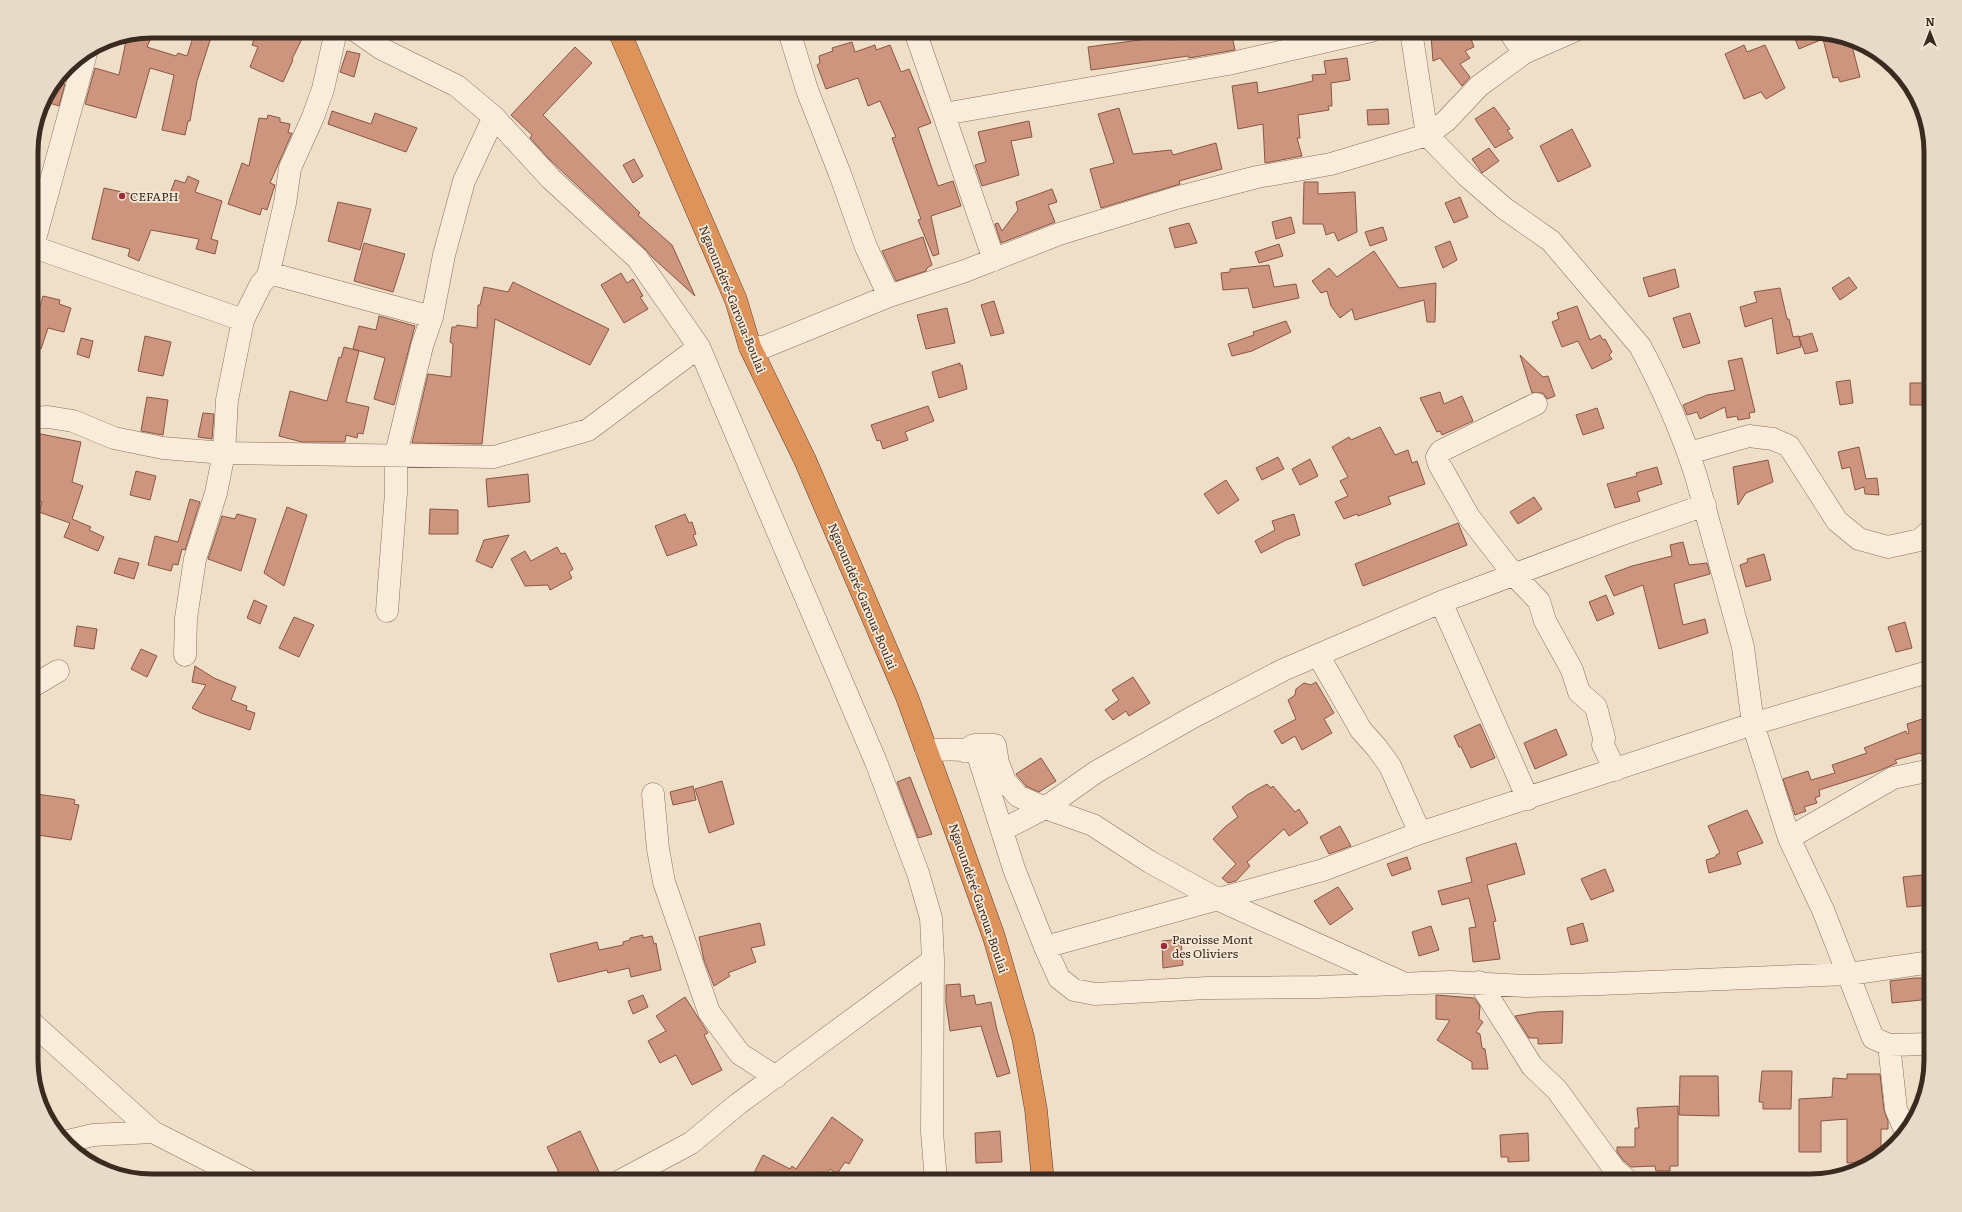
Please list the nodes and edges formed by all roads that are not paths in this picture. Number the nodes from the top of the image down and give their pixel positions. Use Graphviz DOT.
graph roads {
  1 [pos="334,38"];
  2 [pos="366,38"];
  3 [pos="622,38"];
  4 [pos="791,38"];
  5 [pos="917,38"];
  6 [pos="1341,38"];
  7 [pos="1412,38"];
  8 [pos="1514,38"];
  9 [pos="1558,38"];
  10 [pos="1524,53"];
  11 [pos="84,60"];
  12 [pos="944,114"];
  13 [pos="494,117"];
  14 [pos="1427,134"];
  15 [pos="38,225"];
  16 [pos="38,248"];
  17 [pos="994,260"];
  18 [pos="268,276"];
  19 [pos="888,296"];
  20 [pos="432,317"];
  21 [pos="243,320"];
  22 [pos="699,347"];
  23 [pos="750,348"];
  24 [pos="1536,404"];
  25 [pos="38,418"];
  26 [pos="1689,452"];
  27 [pos="224,453"];
  28 [pos="396,454"];
  29 [pos="1704,505"];
  30 [pos="1924,536"];
  31 [pos="1515,576"];
  32 [pos="1441,602"];
  33 [pos="387,611"];
  34 [pos="185,655"];
  35 [pos="1318,655"];
  36 [pos="58,670"];
  37 [pos="1924,673"];
  38 [pos="38,683"];
  39 [pos="1753,724"];
  40 [pos="926,750"];
  41 [pos="964,751"];
  42 [pos="1615,770"];
  43 [pos="1924,771"];
  44 [pos="653,794"];
  45 [pos="1528,799"];
  46 [pos="1045,808"];
  47 [pos="1002,830"];
  48 [pos="1420,833"];
  49 [pos="1789,838"];
  50 [pos="1219,900"];
  51 [pos="1045,947"];
  52 [pos="933,960"];
  53 [pos="1924,963"];
  54 [pos="1849,974"];
  55 [pos="1479,982"];
  56 [pos="1404,983"];
  57 [pos="38,1028"];
  58 [pos="1924,1044"];
  59 [pos="1889,1045"];
  60 [pos="776,1077"];
  61 [pos="1903,1126"];
  62 [pos="153,1132"];
  63 [pos="70,1140"];
  64 [pos="235,1174"];
  65 [pos="633,1174"];
  66 [pos="935,1174"];
  67 [pos="1042,1174"];
  68 [pos="1621,1174"];
  1 -- 18 [label="street"];
  2 -- 13 [label="street"];
  3 -- 23 [label="highway, Ngaoundéré-Garoua-Boulai"];
  4 -- 19 [label="street"];
  5 -- 12 [label="street"];
  6 -- 12 [label="street"];
  7 -- 14 [label="street"];
  8 -- 10 [label="street"];
  9 -- 10 [label="street"];
  10 -- 14 [label="street"];
  11 -- 15 [label="street"];
  12 -- 17 [label="street"];
  13 -- 20 [label="street"];
  13 -- 22 [label="street"];
  14 -- 17 [label="street"];
  14 -- 26 [label="street"];
  16 -- 21 [label="street"];
  17 -- 19 [label="street"];
  18 -- 20 [label="street"];
  18 -- 21 [label="street"];
  19 -- 23 [label="street"];
  20 -- 28 [label="street"];
  21 -- 27 [label="street"];
  22 -- 28 [label="street"];
  22 -- 52 [label="street"];
  23 -- 40 [label="highway, Ngaoundéré-Garoua-Boulai"];
  24 -- 31 [label="street"];
  25 -- 27 [label="street"];
  26 -- 29 [label="street"];
  26 -- 30 [label="street"];
  27 -- 28 [label="street"];
  27 -- 34 [label="street"];
  28 -- 33 [label="street"];
  29 -- 31 [label="street"];
  29 -- 39 [label="street"];
  31 -- 32 [label="street"];
  31 -- 42 [label="street"];
  32 -- 35 [label="street"];
  32 -- 45 [label="street"];
  35 -- 46 [label="street"];
  35 -- 48 [label="street"];
  36 -- 38 [label="street"];
  37 -- 39 [label="street"];
  39 -- 42 [label="street"];
  39 -- 49 [label="street"];
  40 -- 41 [label="street"];
  40 -- 67 [label="highway, Ngaoundéré-Garoua-Boulai"];
  41 -- 46 [label="street"];
  41 -- 47 [label="street"];
  42 -- 45 [label="street"];
  43 -- 49 [label="street"];
  44 -- 60 [label="street"];
  45 -- 48 [label="street"];
  46 -- 47 [label="street"];
  46 -- 50 [label="street"];
  47 -- 51 [label="street"];
  48 -- 50 [label="street"];
  49 -- 54 [label="street"];
  50 -- 51 [label="street"];
  50 -- 56 [label="street"];
  51 -- 56 [label="street"];
  52 -- 60 [label="street"];
  52 -- 66 [label="street"];
  53 -- 54 [label="street"];
  54 -- 55 [label="street"];
  54 -- 59 [label="street"];
  55 -- 56 [label="street"];
  55 -- 68 [label="street"];
  57 -- 62 [label="street"];
  58 -- 59 [label="street"];
  59 -- 61 [label="street"];
  60 -- 65 [label="street"];
  62 -- 63 [label="street"];
  62 -- 64 [label="street"];
}
